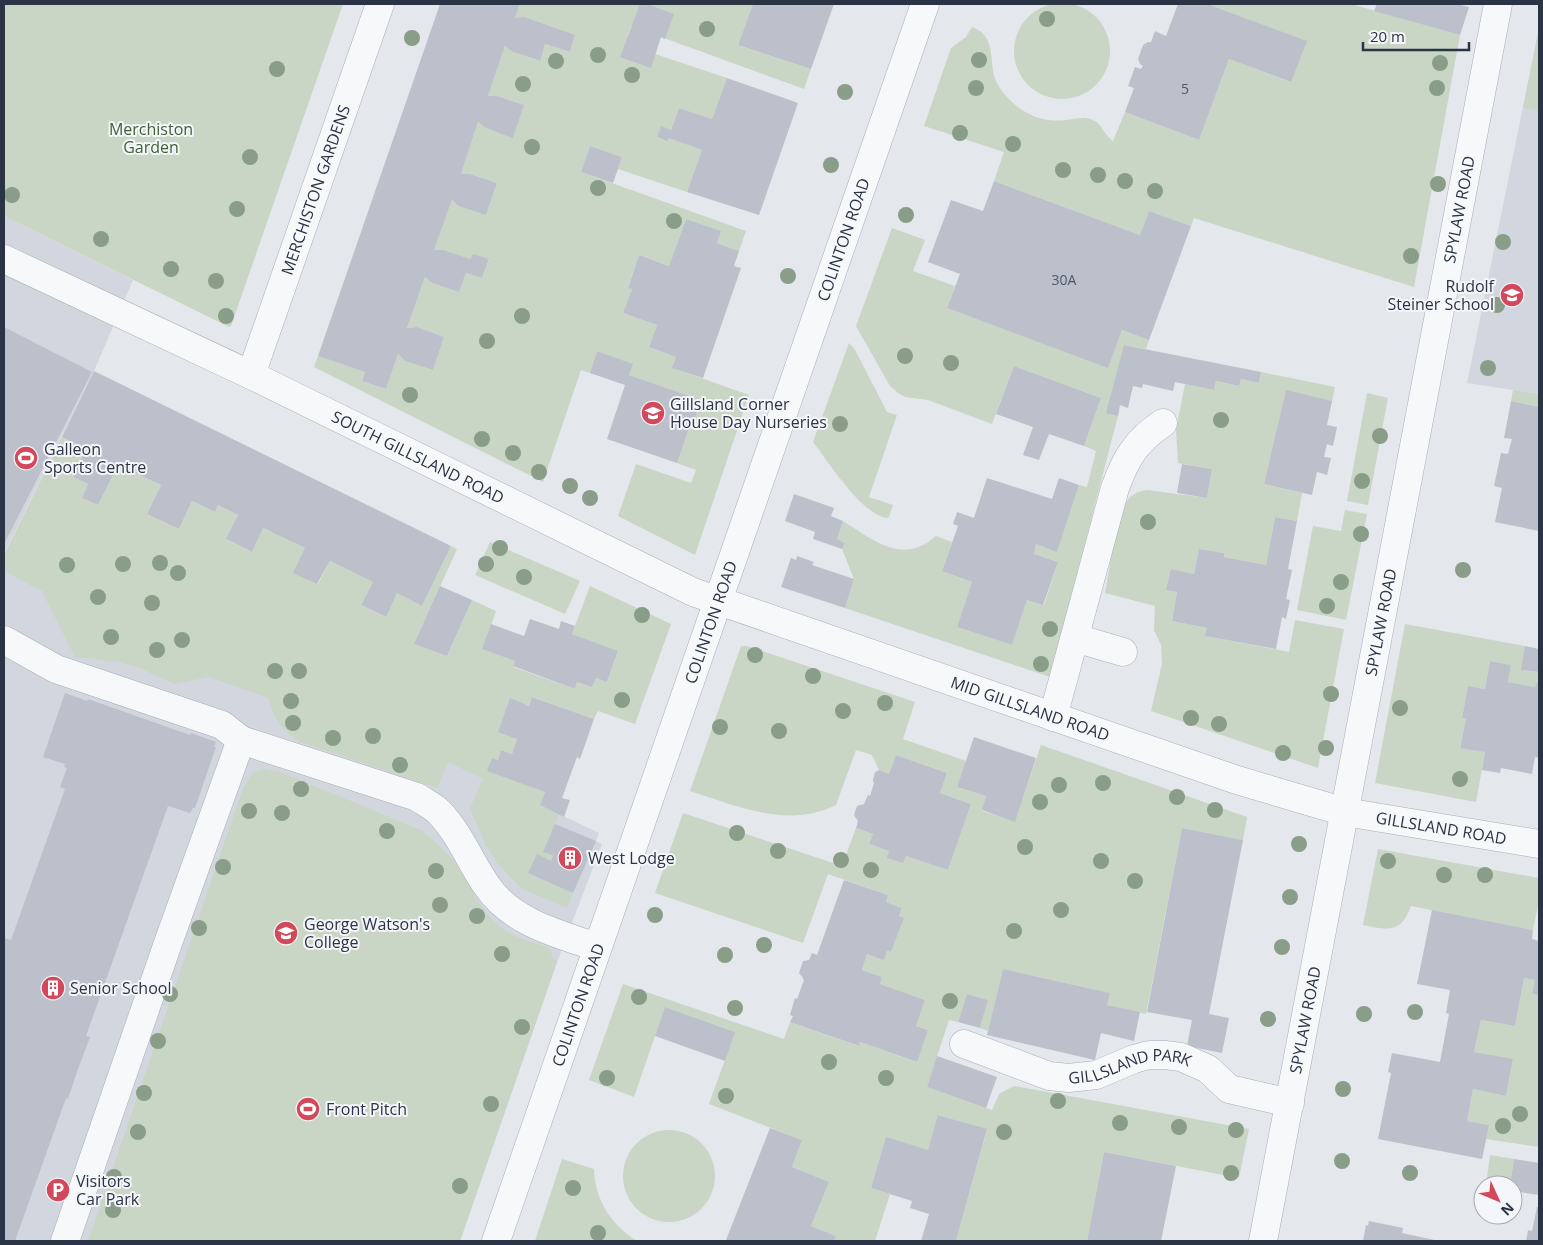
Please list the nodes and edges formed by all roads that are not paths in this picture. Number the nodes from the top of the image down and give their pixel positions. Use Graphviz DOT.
graph roads {
  1 [pos="380,4"];
  2 [pos="925,4"];
  3 [pos="1498,4"];
  4 [pos="4,260"];
  5 [pos="251,375"];
  6 [pos="1163,423"];
  7 [pos="717,601"];
  8 [pos="1075,638"];
  9 [pos="4,640"];
  10 [pos="1123,652"];
  11 [pos="1053,717"];
  12 [pos="241,740"];
  13 [pos="1345,812"];
  14 [pos="1539,844"];
  15 [pos="596,947"];
  16 [pos="964,1044"];
  17 [pos="1290,1104"];
  18 [pos="65,1241"];
  19 [pos="496,1241"];
  20 [pos="1264,1241"];
  1 -- 5 [label="street, MERCHISTON GARDENS"];
  2 -- 7 [label="street, COLINTON ROAD"];
  3 -- 13 [label="street, SPYLAW ROAD"];
  4 -- 5 [label="street, SOUTH GILLSLAND ROAD"];
  5 -- 7 [label="street, SOUTH GILLSLAND ROAD"];
  6 -- 8 [label="street"];
  7 -- 11 [label="street, MID GILLSLAND ROAD"];
  7 -- 15 [label="street, COLINTON ROAD"];
  8 -- 10 [label="street"];
  8 -- 11 [label="street"];
  9 -- 12 [label="street"];
  11 -- 13 [label="street, MID GILLSLAND ROAD"];
  12 -- 15 [label="street"];
  12 -- 18 [label="street"];
  13 -- 14 [label="street, GILLSLAND ROAD"];
  13 -- 17 [label="street, SPYLAW ROAD"];
  15 -- 19 [label="street, COLINTON ROAD"];
  16 -- 17 [label="street, GILLSLAND PARK"];
  17 -- 20 [label="street, SPYLAW ROAD"];
}
